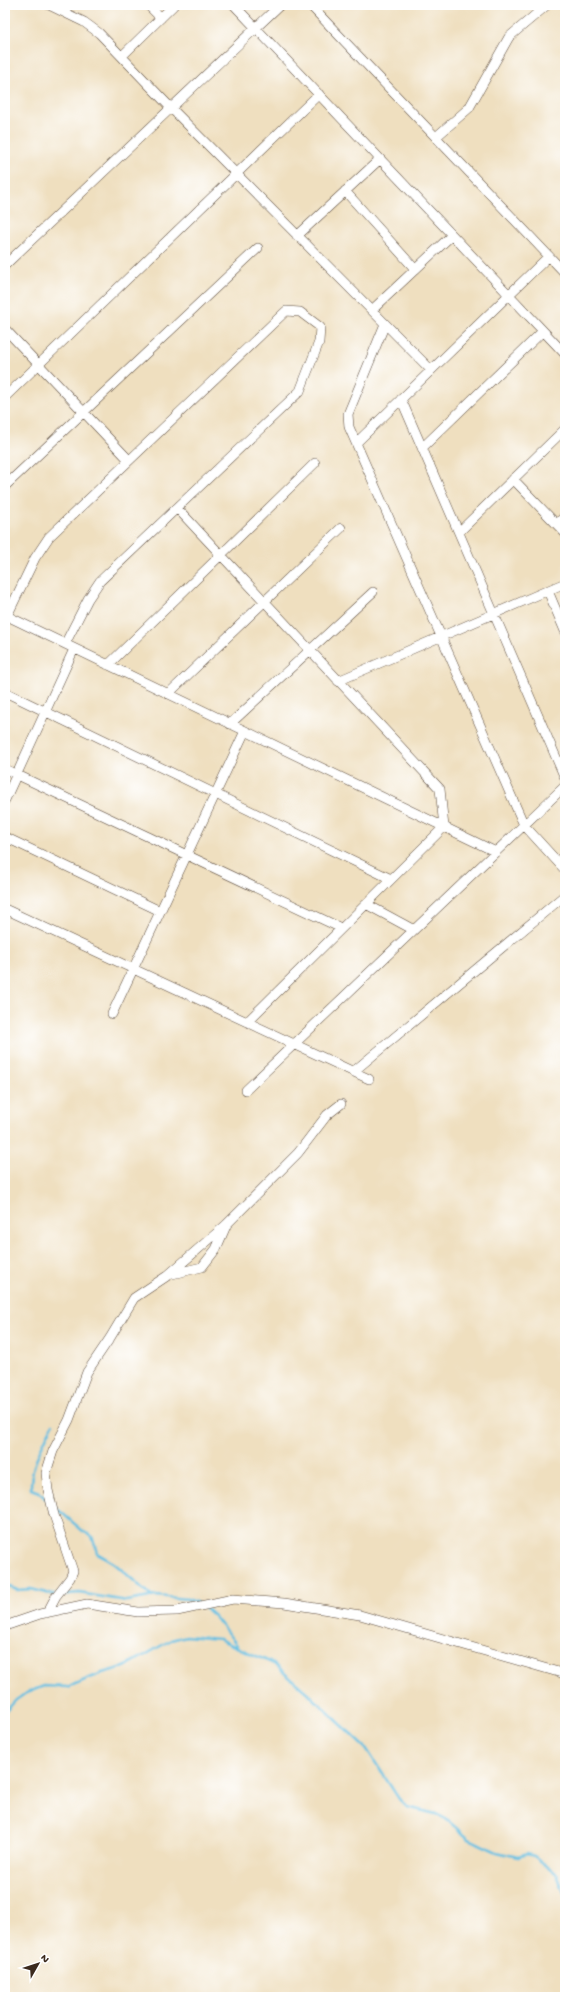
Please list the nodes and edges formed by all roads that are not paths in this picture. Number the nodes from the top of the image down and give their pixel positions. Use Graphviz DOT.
graph roads {
  1 [pos="49,5"];
  2 [pos="148,5"];
  3 [pos="174,5"];
  4 [pos="234,5"];
  5 [pos="280,5"];
  6 [pos="310,5"];
  7 [pos="546,5"];
  8 [pos="161,18"];
  9 [pos="256,28"];
  10 [pos="122,56"];
  11 [pos="319,94"];
  12 [pos="171,108"];
  13 [pos="436,137"];
  14 [pos="380,159"];
  15 [pos="236,174"];
  16 [pos="345,191"];
  17 [pos="452,235"];
  18 [pos="298,236"];
  19 [pos="258,248"];
  20 [pos="549,256"];
  21 [pos="5,265"];
  22 [pos="415,270"];
  23 [pos="565,273"];
  24 [pos="509,295"];
  25 [pos="372,310"];
  26 [pos="385,324"];
  27 [pos="5,328"];
  28 [pos="543,331"];
  29 [pos="565,354"];
  30 [pos="39,364"];
  31 [pos="431,370"];
  32 [pos="5,397"];
  33 [pos="401,399"];
  34 [pos="84,412"];
  35 [pos="565,429"];
  36 [pos="356,443"];
  37 [pos="422,448"];
  38 [pos="129,460"];
  39 [pos="315,463"];
  40 [pos="513,479"];
  41 [pos="5,486"];
  42 [pos="176,508"];
  43 [pos="565,516"];
  44 [pos="557,524"];
  45 [pos="341,528"];
  46 [pos="459,532"];
  47 [pos="565,533"];
  48 [pos="220,555"];
  49 [pos="565,583"];
  50 [pos="548,591"];
  51 [pos="373,592"];
  52 [pos="264,602"];
  53 [pos="494,614"];
  54 [pos="6,616"];
  55 [pos="565,631"];
  56 [pos="441,637"];
  57 [pos="65,644"];
  58 [pos="74,649"];
  59 [pos="310,650"];
  60 [pos="108,665"];
  61 [pos="338,681"];
  62 [pos="5,692"];
  63 [pos="168,694"];
  64 [pos="45,712"];
  65 [pos="230,724"];
  66 [pos="245,731"];
  67 [pos="5,769"];
  68 [pos="17,775"];
  69 [pos="565,778"];
  70 [pos="565,786"];
  71 [pos="215,794"];
  72 [pos="5,800"];
  73 [pos="524,825"];
  74 [pos="444,827"];
  75 [pos="5,837"];
  76 [pos="496,852"];
  77 [pos="187,855"];
  78 [pos="565,870"];
  79 [pos="391,879"];
  80 [pos="565,895"];
  81 [pos="366,904"];
  82 [pos="5,909"];
  83 [pos="160,911"];
  84 [pos="341,928"];
  85 [pos="414,930"];
  86 [pos="133,969"];
  87 [pos="112,1014"];
  88 [pos="247,1022"];
  89 [pos="294,1044"];
  90 [pos="353,1072"];
  91 [pos="369,1079"];
  92 [pos="246,1090"];
  93 [pos="341,1104"];
  94 [pos="226,1224"];
  95 [pos="167,1276"];
  96 [pos="47,1613"];
  97 [pos="5,1626"];
  98 [pos="565,1674"];
  1 -- 10 [label="street"];
  2 -- 8 [label="street"];
  3 -- 8 [label="street"];
  4 -- 9 [label="street"];
  5 -- 9 [label="street"];
  6 -- 13 [label="street"];
  7 -- 13 [label="street"];
  8 -- 10 [label="street"];
  9 -- 11 [label="street"];
  9 -- 12 [label="street"];
  10 -- 12 [label="street"];
  11 -- 14 [label="street"];
  11 -- 15 [label="street"];
  12 -- 15 [label="street"];
  12 -- 21 [label="street"];
  13 -- 20 [label="street"];
  14 -- 16 [label="street"];
  14 -- 17 [label="street"];
  15 -- 18 [label="street"];
  15 -- 30 [label="street"];
  16 -- 18 [label="street"];
  16 -- 22 [label="street"];
  17 -- 22 [label="street"];
  17 -- 24 [label="street"];
  18 -- 25 [label="street"];
  19 -- 34 [label="street"];
  20 -- 23 [label="street"];
  20 -- 24 [label="street"];
  22 -- 25 [label="street"];
  24 -- 28 [label="street"];
  24 -- 31 [label="street"];
  25 -- 26 [label="street"];
  26 -- 31 [label="street"];
  26 -- 36 [label="street"];
  27 -- 30 [label="street"];
  28 -- 29 [label="street"];
  28 -- 37 [label="street"];
  30 -- 32 [label="street"];
  30 -- 34 [label="street"];
  31 -- 33 [label="street"];
  33 -- 36 [label="street"];
  33 -- 37 [label="street"];
  34 -- 38 [label="street"];
  34 -- 41 [label="street"];
  35 -- 40 [label="street"];
  36 -- 56 [label="street"];
  37 -- 46 [label="street"];
  38 -- 42 [label="street"];
  38 -- 54 [label="street"];
  39 -- 48 [label="street"];
  40 -- 44 [label="street"];
  40 -- 46 [label="street"];
  42 -- 48 [label="street"];
  42 -- 57 [label="street"];
  43 -- 44 [label="street"];
  44 -- 47 [label="street"];
  45 -- 52 [label="street"];
  46 -- 53 [label="street"];
  48 -- 52 [label="street"];
  48 -- 60 [label="street"];
  49 -- 50 [label="street"];
  50 -- 53 [label="street"];
  50 -- 55 [label="street"];
  51 -- 59 [label="street"];
  52 -- 59 [label="street"];
  52 -- 63 [label="street"];
  53 -- 56 [label="street"];
  53 -- 69 [label="street"];
  54 -- 57 [label="street"];
  56 -- 61 [label="street"];
  56 -- 73 [label="street"];
  57 -- 58 [label="street"];
  58 -- 60 [label="street"];
  58 -- 64 [label="street"];
  59 -- 61 [label="street"];
  59 -- 65 [label="street"];
  60 -- 63 [label="street"];
  61 -- 74 [label="street"];
  62 -- 64 [label="street"];
  63 -- 65 [label="street"];
  64 -- 68 [label="street"];
  64 -- 71 [label="street"];
  65 -- 66 [label="street"];
  66 -- 71 [label="street"];
  66 -- 74 [label="street"];
  67 -- 68 [label="street"];
  68 -- 72 [label="street"];
  68 -- 77 [label="street"];
  70 -- 73 [label="street"];
  71 -- 77 [label="street"];
  71 -- 79 [label="street"];
  73 -- 76 [label="street"];
  73 -- 78 [label="street"];
  74 -- 76 [label="street"];
  74 -- 79 [label="street"];
  75 -- 83 [label="street"];
  76 -- 85 [label="street"];
  77 -- 83 [label="street"];
  77 -- 84 [label="street"];
  79 -- 81 [label="street"];
  80 -- 90 [label="street"];
  81 -- 84 [label="street"];
  81 -- 85 [label="street"];
  82 -- 86 [label="street"];
  83 -- 86 [label="street"];
  84 -- 88 [label="street"];
  85 -- 89 [label="street"];
  86 -- 87 [label="street"];
  86 -- 88 [label="street"];
  88 -- 89 [label="street"];
  89 -- 90 [label="street"];
  89 -- 92 [label="street"];
  90 -- 91 [label="street"];
  93 -- 94 [label="street"];
  94 -- 95 [label="street"];
  94 -- 95 [label="street"];
  95 -- 96 [label="street"];
  96 -- 97 [label="street"];
  96 -- 98 [label="street"];
}
